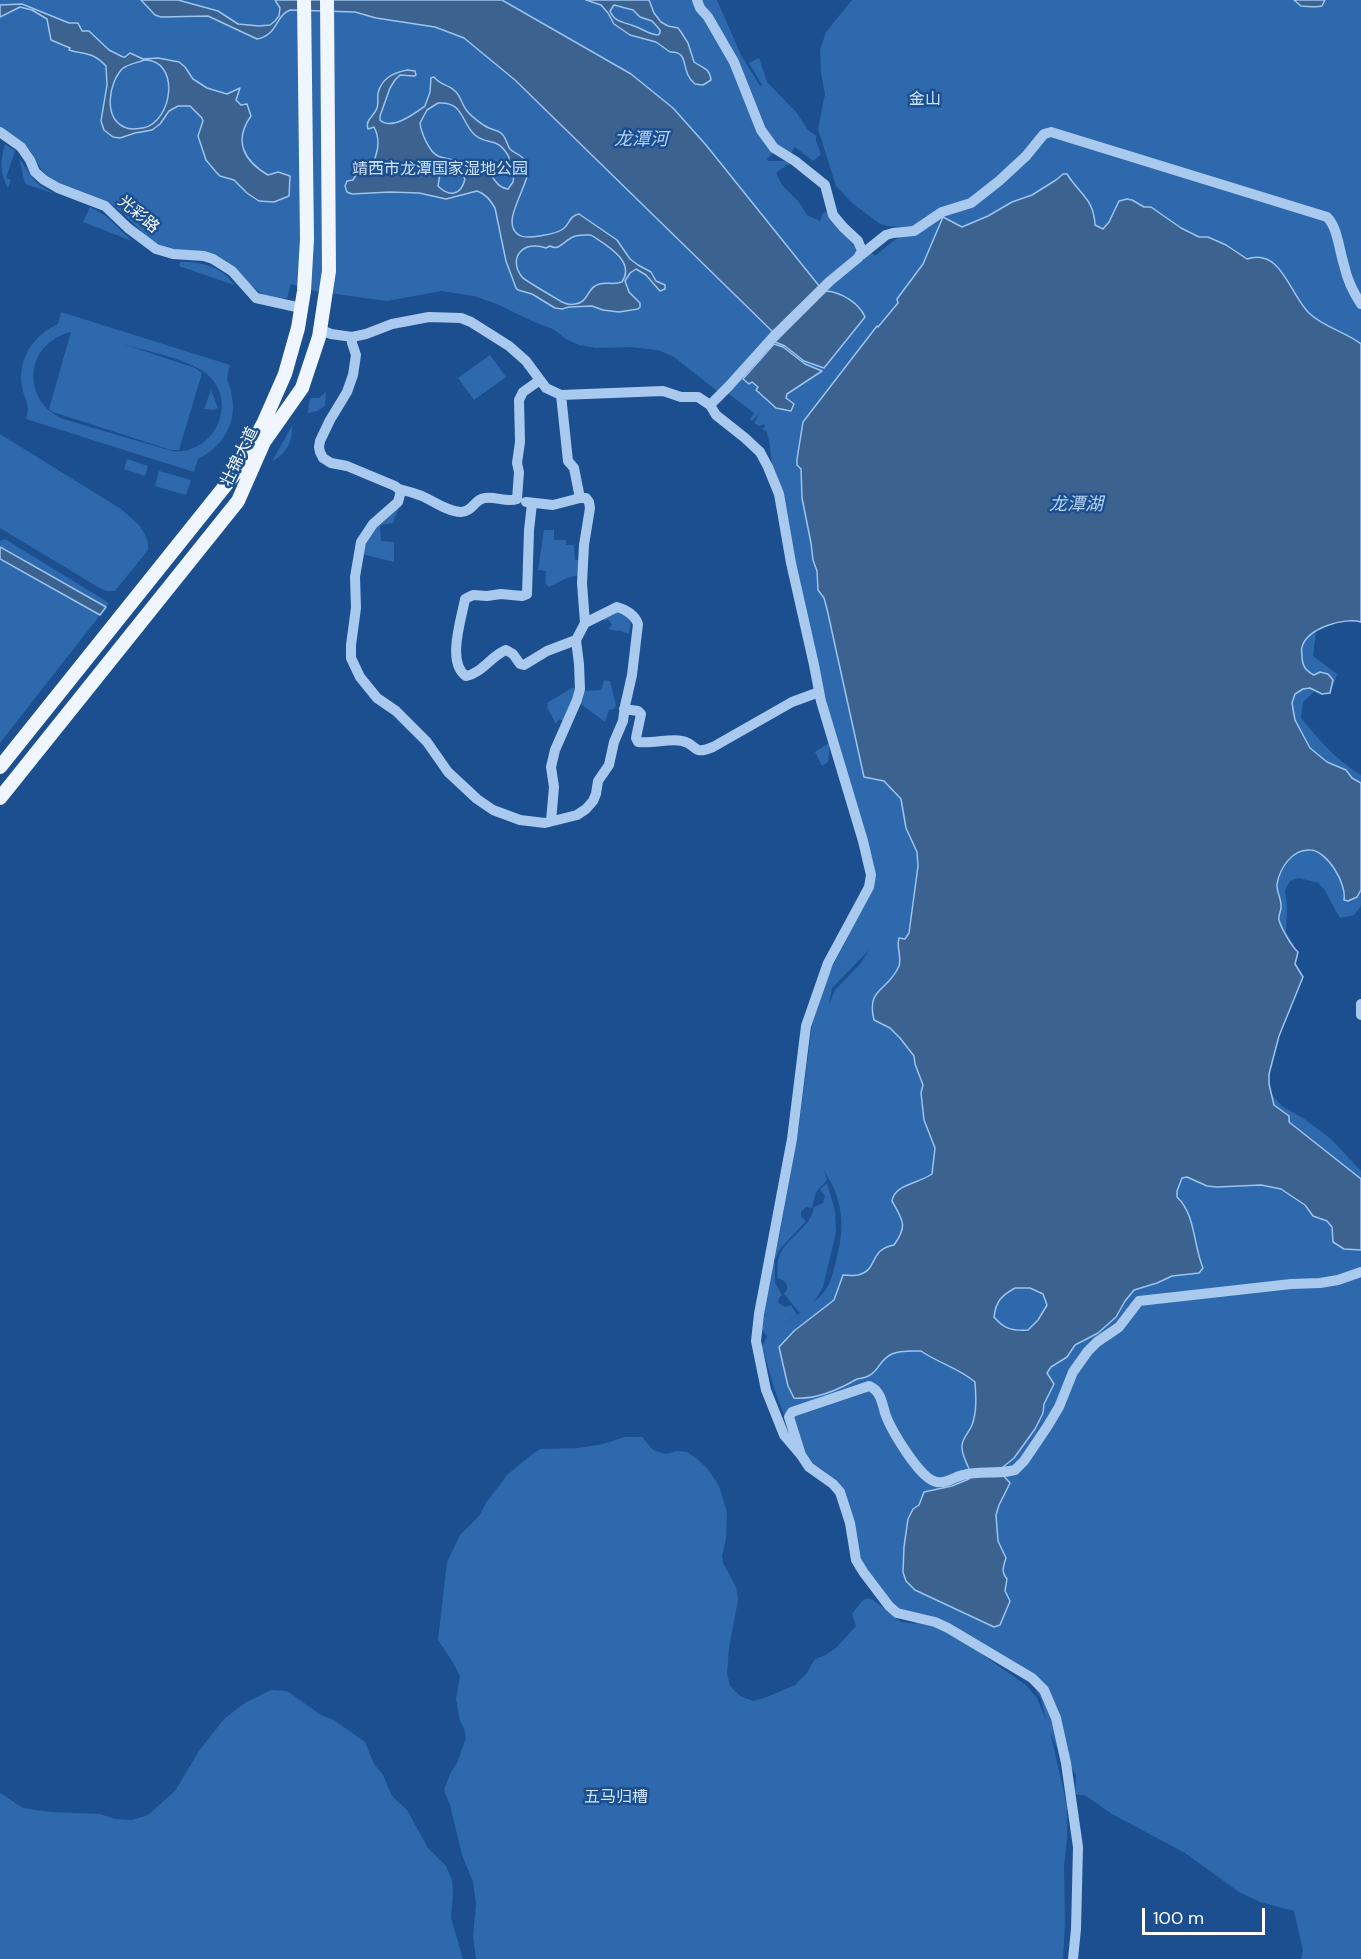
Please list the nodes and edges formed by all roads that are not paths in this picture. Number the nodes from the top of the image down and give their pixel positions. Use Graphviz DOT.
graph roads {
  1 [pos="304,0"];
  2 [pos="327,0"];
  3 [pos="698,0"];
  4 [pos="0,132"];
  5 [pos="861,255"];
  6 [pos="1361,304"];
  7 [pos="301,308"];
  8 [pos="321,330"];
  9 [pos="352,337"];
  10 [pos="540,380"];
  11 [pos="561,395"];
  12 [pos="710,405"];
  13 [pos="399,489"];
  14 [pos="580,498"];
  15 [pos="517,499"];
  16 [pos="532,504"];
  17 [pos="585,623"];
  18 [pos="576,640"];
  19 [pos="819,692"];
  20 [pos="624,710"];
  21 [pos="0,767"];
  22 [pos="0,798"];
  23 [pos="551,821"];
  24 [pos="1361,1004"];
  25 [pos="1361,1015"];
  26 [pos="1361,1272"];
  27 [pos="801,1455"];
  28 [pos="1073,1959"];
  1 -- 7 [label="main road, 壮锦大道"];
  2 -- 8 [label="main road, 壮锦大道"];
  3 -- 5 [label="street"];
  4 -- 7 [label="street, 光彩路"];
  5 -- 6 [label="street"];
  5 -- 12 [label="street"];
  7 -- 21 [label="main road, 壮锦大道"];
  8 -- 9 [label="street"];
  8 -- 22 [label="main road, 壮锦大道"];
  9 -- 10 [label="street"];
  9 -- 13 [label="street"];
  10 -- 11 [label="street"];
  10 -- 15 [label="street"];
  11 -- 12 [label="street"];
  11 -- 14 [label="street"];
  12 -- 19 [label="street"];
  13 -- 15 [label="street"];
  13 -- 23 [label="street"];
  14 -- 16 [label="street"];
  14 -- 17 [label="street"];
  15 -- 16 [label="street"];
  16 -- 18 [label="street"];
  17 -- 18 [label="street"];
  17 -- 20 [label="street"];
  18 -- 23 [label="street"];
  19 -- 20 [label="street"];
  19 -- 27 [label="street"];
  20 -- 23 [label="street"];
  24 -- 25 [label="street"];
  26 -- 27 [label="street"];
  27 -- 28 [label="street"];
}
